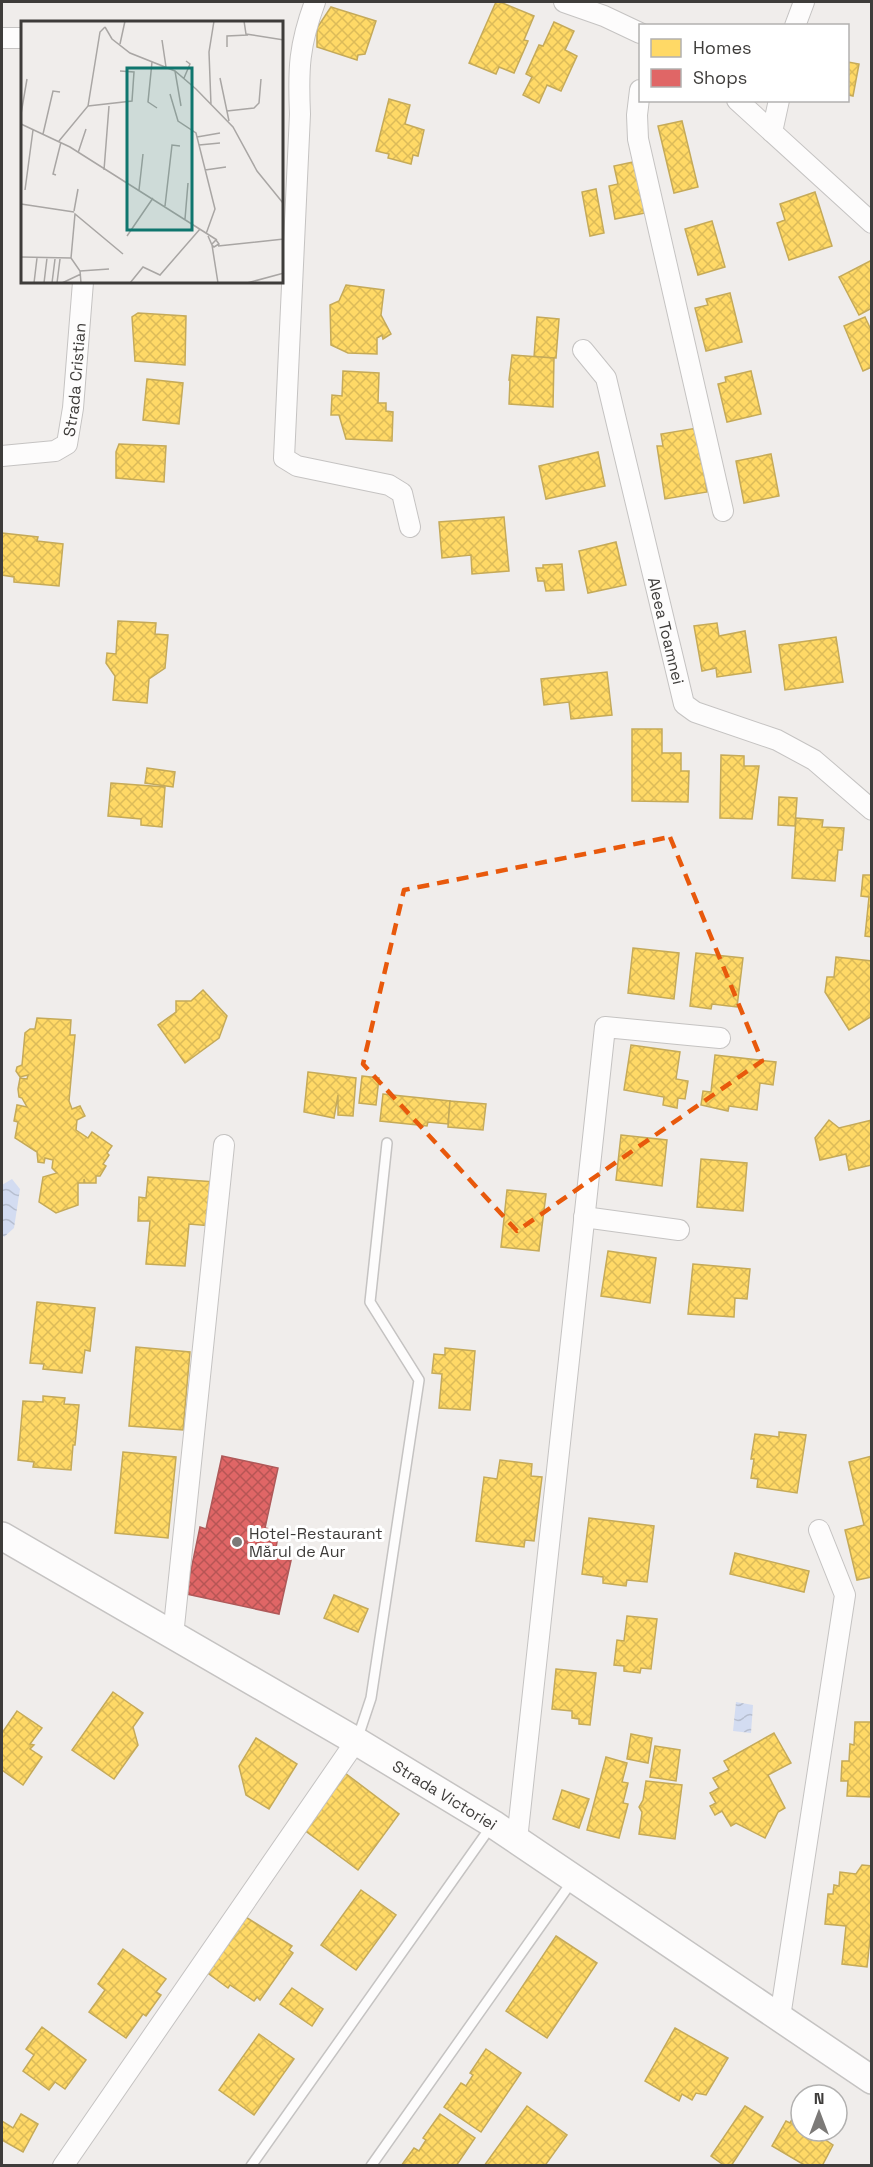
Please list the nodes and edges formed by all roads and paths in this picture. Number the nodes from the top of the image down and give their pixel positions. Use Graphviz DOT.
graph roads {
  1 [pos="315,2"];
  2 [pos="564,2"];
  3 [pos="804,2"];
  4 [pos="796,24"];
  5 [pos="639,33"];
  6 [pos="2,38"];
  7 [pos="21,38"];
  8 [pos="639,98"];
  9 [pos="738,102"];
  10 [pos="778,102"];
  11 [pos="771,132"];
  12 [pos="872,223"];
  13 [pos="83,284"];
  14 [pos="583,350"];
  15 [pos="2,456"];
  16 [pos="723,510"];
  17 [pos="410,527"];
  18 [pos="872,810"];
  19 [pos="720,1038"];
  20 [pos="387,1143"];
  21 [pos="224,1145"];
  22 [pos="584,1217"];
  23 [pos="679,1230"];
  24 [pos="819,1530"];
  25 [pos="2,1536"];
  26 [pos="173,1636"];
  27 [pos="357,1741"];
  28 [pos="493,1824"];
  29 [pos="517,1840"];
  30 [pos="574,1878"];
  31 [pos="780,2017"];
  32 [pos="872,2080"];
  33 [pos="63,2166"];
  34 [pos="251,2166"];
  35 [pos="371,2166"];
  1 -- 17 [label="street"];
  2 -- 5 [label="street"];
  3 -- 4 [label="street"];
  6 -- 7 [label="street"];
  8 -- 16 [label="street"];
  9 -- 11 [label="street"];
  10 -- 11 [label="street"];
  11 -- 12 [label="street"];
  13 -- 15 [label="street, Strada Cristian"];
  14 -- 18 [label="street, Aleea Toamnei"];
  19 -- 22 [label="street"];
  20 -- 27 [label="lane"];
  21 -- 26 [label="street"];
  22 -- 23 [label="street"];
  22 -- 29 [label="street"];
  24 -- 31 [label="street"];
  25 -- 26 [label="street, Strada Victoriei"];
  26 -- 27 [label="street, Strada Victoriei"];
  27 -- 28 [label="street, Strada Victoriei"];
  27 -- 33 [label="street"];
  28 -- 29 [label="street, Strada Victoriei"];
  28 -- 34 [label="lane"];
  29 -- 30 [label="street, Strada Victoriei"];
  30 -- 31 [label="street, Strada Victoriei"];
  30 -- 35 [label="lane"];
  31 -- 32 [label="street, Strada Victoriei"];
}
